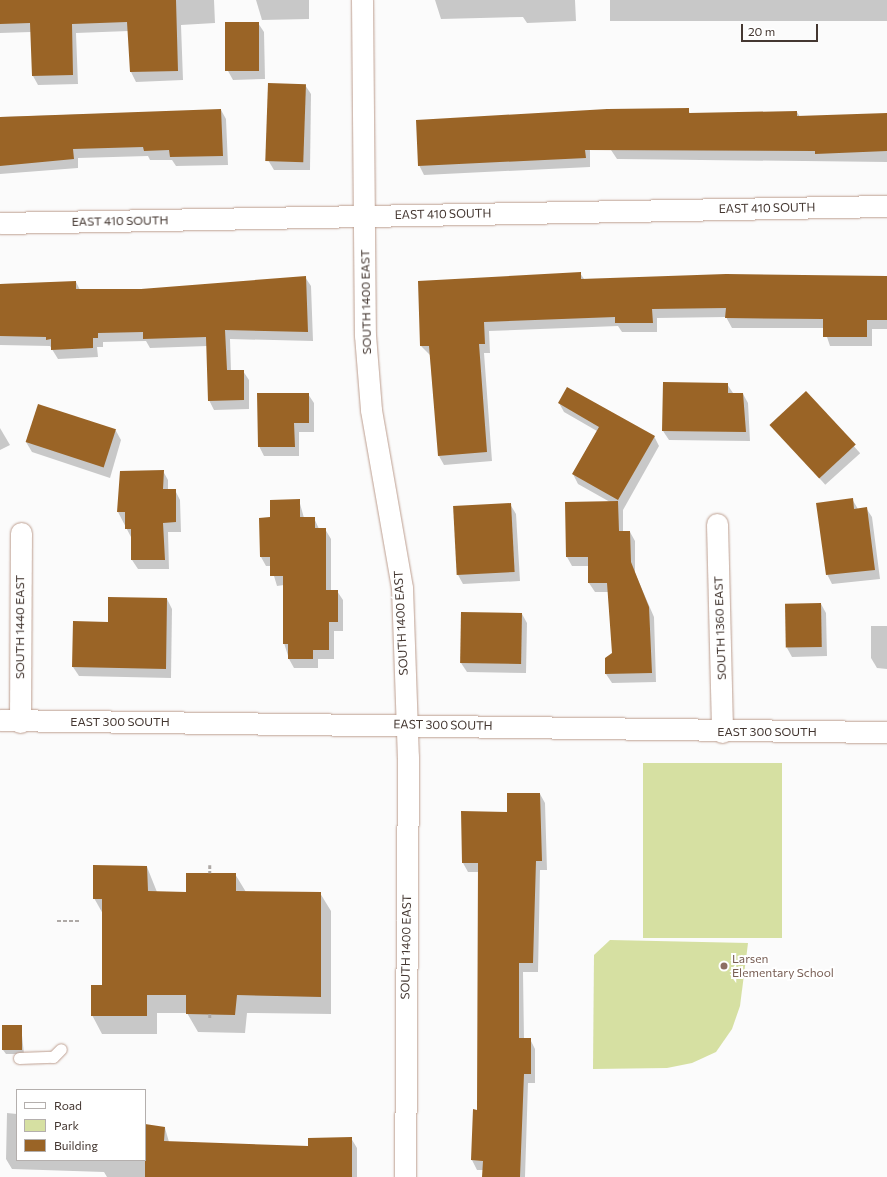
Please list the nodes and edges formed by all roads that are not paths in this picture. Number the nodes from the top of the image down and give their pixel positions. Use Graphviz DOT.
graph roads {
  1 [pos="362,0"];
  2 [pos="887,206"];
  3 [pos="364,215"];
  4 [pos="0,223"];
  5 [pos="717,524"];
  6 [pos="21,533"];
  7 [pos="10,721"];
  8 [pos="407,725"];
  9 [pos="722,732"];
  10 [pos="887,732"];
  11 [pos="61,1049"];
  12 [pos="19,1058"];
  13 [pos="405,1177"];
  1 -- 3 [label="street, SOUTH 1400 EAST"];
  2 -- 3 [label="street, EAST 410 SOUTH"];
  3 -- 4 [label="street, EAST 410 SOUTH"];
  3 -- 8 [label="street, SOUTH 1400 EAST"];
  5 -- 9 [label="street, SOUTH 1360 EAST"];
  6 -- 7 [label="street, SOUTH 1440 EAST"];
  7 -- 8 [label="street, EAST 300 SOUTH"];
  8 -- 9 [label="street, EAST 300 SOUTH"];
  8 -- 13 [label="street, SOUTH 1400 EAST"];
  9 -- 10 [label="street, EAST 300 SOUTH"];
  11 -- 12 [label="lane"];
}
